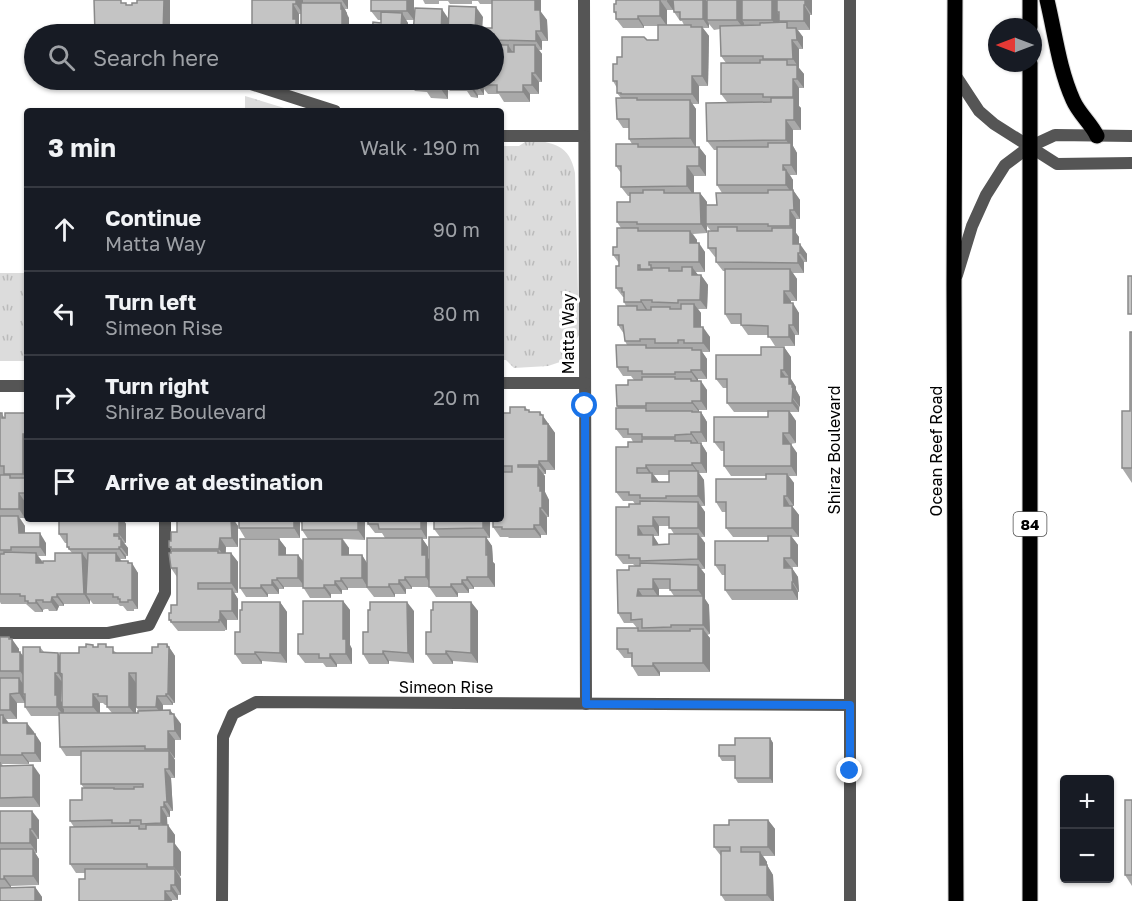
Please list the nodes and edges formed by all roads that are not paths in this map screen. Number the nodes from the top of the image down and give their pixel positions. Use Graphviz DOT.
graph roads {
  1 [pos="584,0"];
  2 [pos="850,0"];
  3 [pos="955,0"];
  4 [pos="1030,0"];
  5 [pos="1047,0"];
  6 [pos="1030,18"];
  7 [pos="1030,72"];
  8 [pos="954,73"];
  9 [pos="270,90"];
  10 [pos="326,108"];
  11 [pos="504,136"];
  12 [pos="584,136"];
  13 [pos="1097,136"];
  14 [pos="1132,136"];
  15 [pos="1029,147"];
  16 [pos="1132,163"];
  17 [pos="954,285"];
  18 [pos="504,383"];
  19 [pos="585,383"];
  20 [pos="0,386"];
  21 [pos="24,386"];
  22 [pos="165,522"];
  23 [pos="0,633"];
  24 [pos="586,704"];
  25 [pos="850,705"];
  26 [pos="222,901"];
  27 [pos="850,901"];
  28 [pos="956,901"];
  29 [pos="1030,901"];
  1 -- 12 [label="street, Matta Way"];
  2 -- 25 [label="street, Shiraz Boulevard"];
  3 -- 8 [label="main road, Ocean Reef Road"];
  4 -- 6 [label="main road"];
  5 -- 13 [label="main road"];
  7 -- 15 [label="main road, 84"];
  8 -- 15 [label="street"];
  8 -- 17 [label="main road, Ocean Reef Road"];
  9 -- 10 [label="street"];
  11 -- 12 [label="street"];
  12 -- 19 [label="street, Matta Way"];
  13 -- 14 [label="street"];
  13 -- 15 [label="street"];
  15 -- 16 [label="street"];
  15 -- 17 [label="street"];
  15 -- 29 [label="main road, 84"];
  17 -- 28 [label="main road, Ocean Reef Road"];
  18 -- 19 [label="street"];
  19 -- 24 [label="street, Matta Way"];
  20 -- 21 [label="street"];
  22 -- 23 [label="street"];
  24 -- 25 [label="street, Simeon Rise"];
  24 -- 26 [label="street, Simeon Rise"];
  25 -- 27 [label="street, Shiraz Boulevard"];
}
